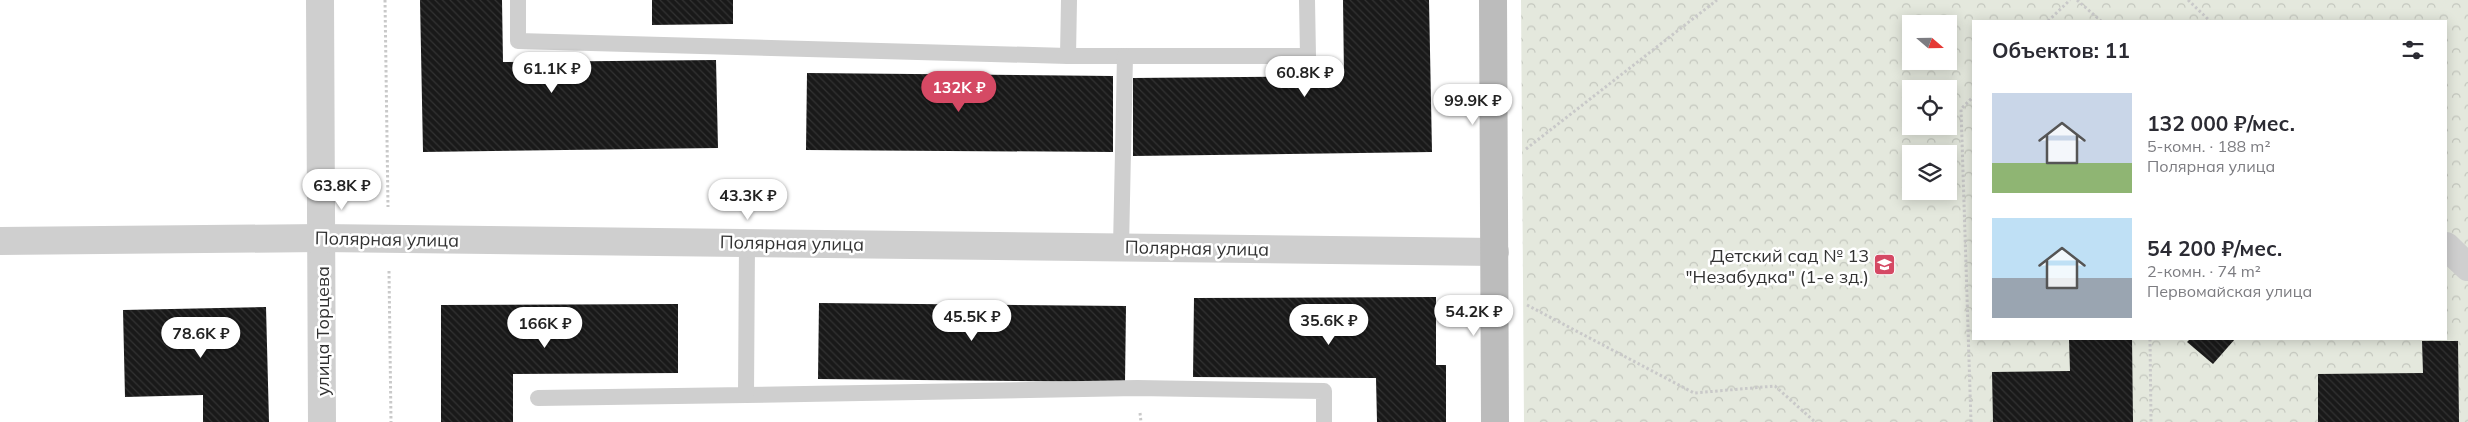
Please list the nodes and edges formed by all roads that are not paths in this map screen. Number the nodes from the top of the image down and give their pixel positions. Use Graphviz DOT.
graph roads {
  1 [pos="320,0"];
  2 [pos="518,0"];
  3 [pos="1069,0"];
  4 [pos="1307,0"];
  5 [pos="1493,0"];
  6 [pos="1068,56"];
  7 [pos="1125,56"];
  8 [pos="321,238"];
  9 [pos="0,241"];
  10 [pos="748,243"];
  11 [pos="1121,247"];
  12 [pos="2447,247"];
  13 [pos="1495,252"];
  14 [pos="2468,267"];
  15 [pos="746,395"];
  16 [pos="538,398"];
  17 [pos="322,422"];
  18 [pos="1324,422"];
  19 [pos="1496,422"];
  1 -- 8 [label="street, улица Торцева"];
  2 -- 6 [label="lane"];
  3 -- 6 [label="lane"];
  4 -- 7 [label="lane"];
  5 -- 13 [label="street"];
  6 -- 7 [label="lane"];
  7 -- 11 [label="lane"];
  8 -- 9 [label="street, Полярная улица"];
  8 -- 10 [label="street, Полярная улица"];
  8 -- 17 [label="street, улица Торцева"];
  10 -- 11 [label="street, Полярная улица"];
  10 -- 15 [label="lane"];
  11 -- 13 [label="street, Полярная улица"];
  12 -- 14 [label="street"];
  13 -- 19 [label="street"];
  15 -- 16 [label="lane"];
  15 -- 18 [label="lane"];
}
